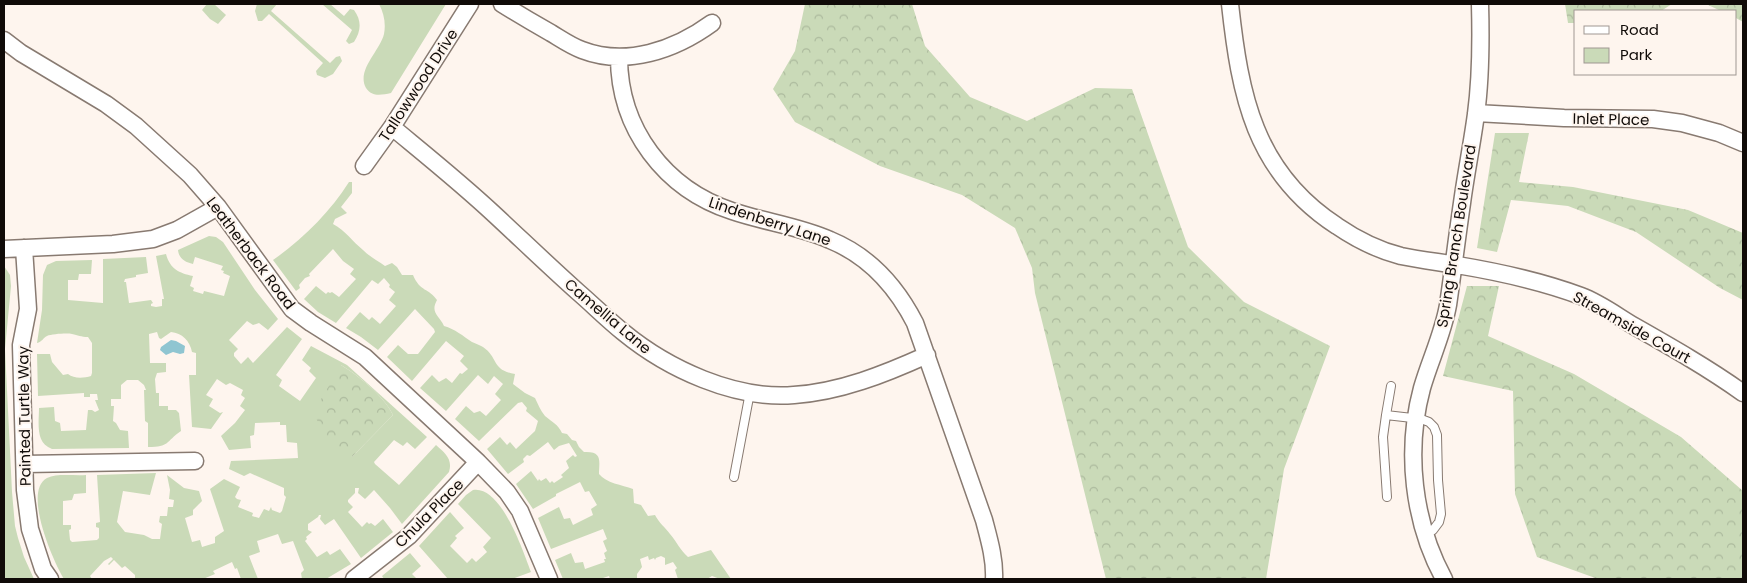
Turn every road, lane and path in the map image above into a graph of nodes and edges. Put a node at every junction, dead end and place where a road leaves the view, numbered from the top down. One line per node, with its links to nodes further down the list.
1 (470, 4): 9 (street, Tallowwood Drive)
2 (502, 4): 7 (street)
3 (1230, 4): 15 (street, Streamside Court)
4 (1480, 4): 8 (street, Spring Branch Boulevard)
5 (712, 23): 7 (street)
6 (4, 40): 12 (street, Leatherback Road)
7 (619, 57): 16 (street, Lindenberry Lane)
8 (1476, 113): 10 (street, Inlet Place); 15 (street, Spring Branch Boulevard)
9 (392, 127): 11 (street, Tallowwood Drive); 18 (street, Camellia Lane)
10 (1743, 143)
11 (364, 166)
12 (218, 207): 13 (street); 23 (street, Leatherback Road)
13 (24, 248): 14 (street); 24 (street, Painted Turtle Way)
14 (4, 249)
15 (1455, 264): 19 (street, Streamside Court); 21 (street, Spring Branch Boulevard)
16 (927, 356): 18 (street, Camellia Lane); 31 (street, Lindenberry Lane)
17 (1391, 386): 20 (lane)
18 (750, 392): 25 (lane)
19 (1743, 393)
20 (1386, 415): 21 (lane); 26 (lane)
21 (1415, 419): 27 (street, Spring Branch Boulevard); 27 (lane)
22 (195, 461): 24 (street)
23 (478, 462): 29 (street, Chula Place); 30 (street, Leatherback Road)
24 (24, 464): 28 (street, Painted Turtle Way)
25 (734, 477)
26 (1387, 497)
27 (1425, 535): 32 (street, Spring Branch Boulevard)
28 (50, 579)
29 (354, 579)
30 (549, 579)
31 (994, 579)
32 (1444, 579)

